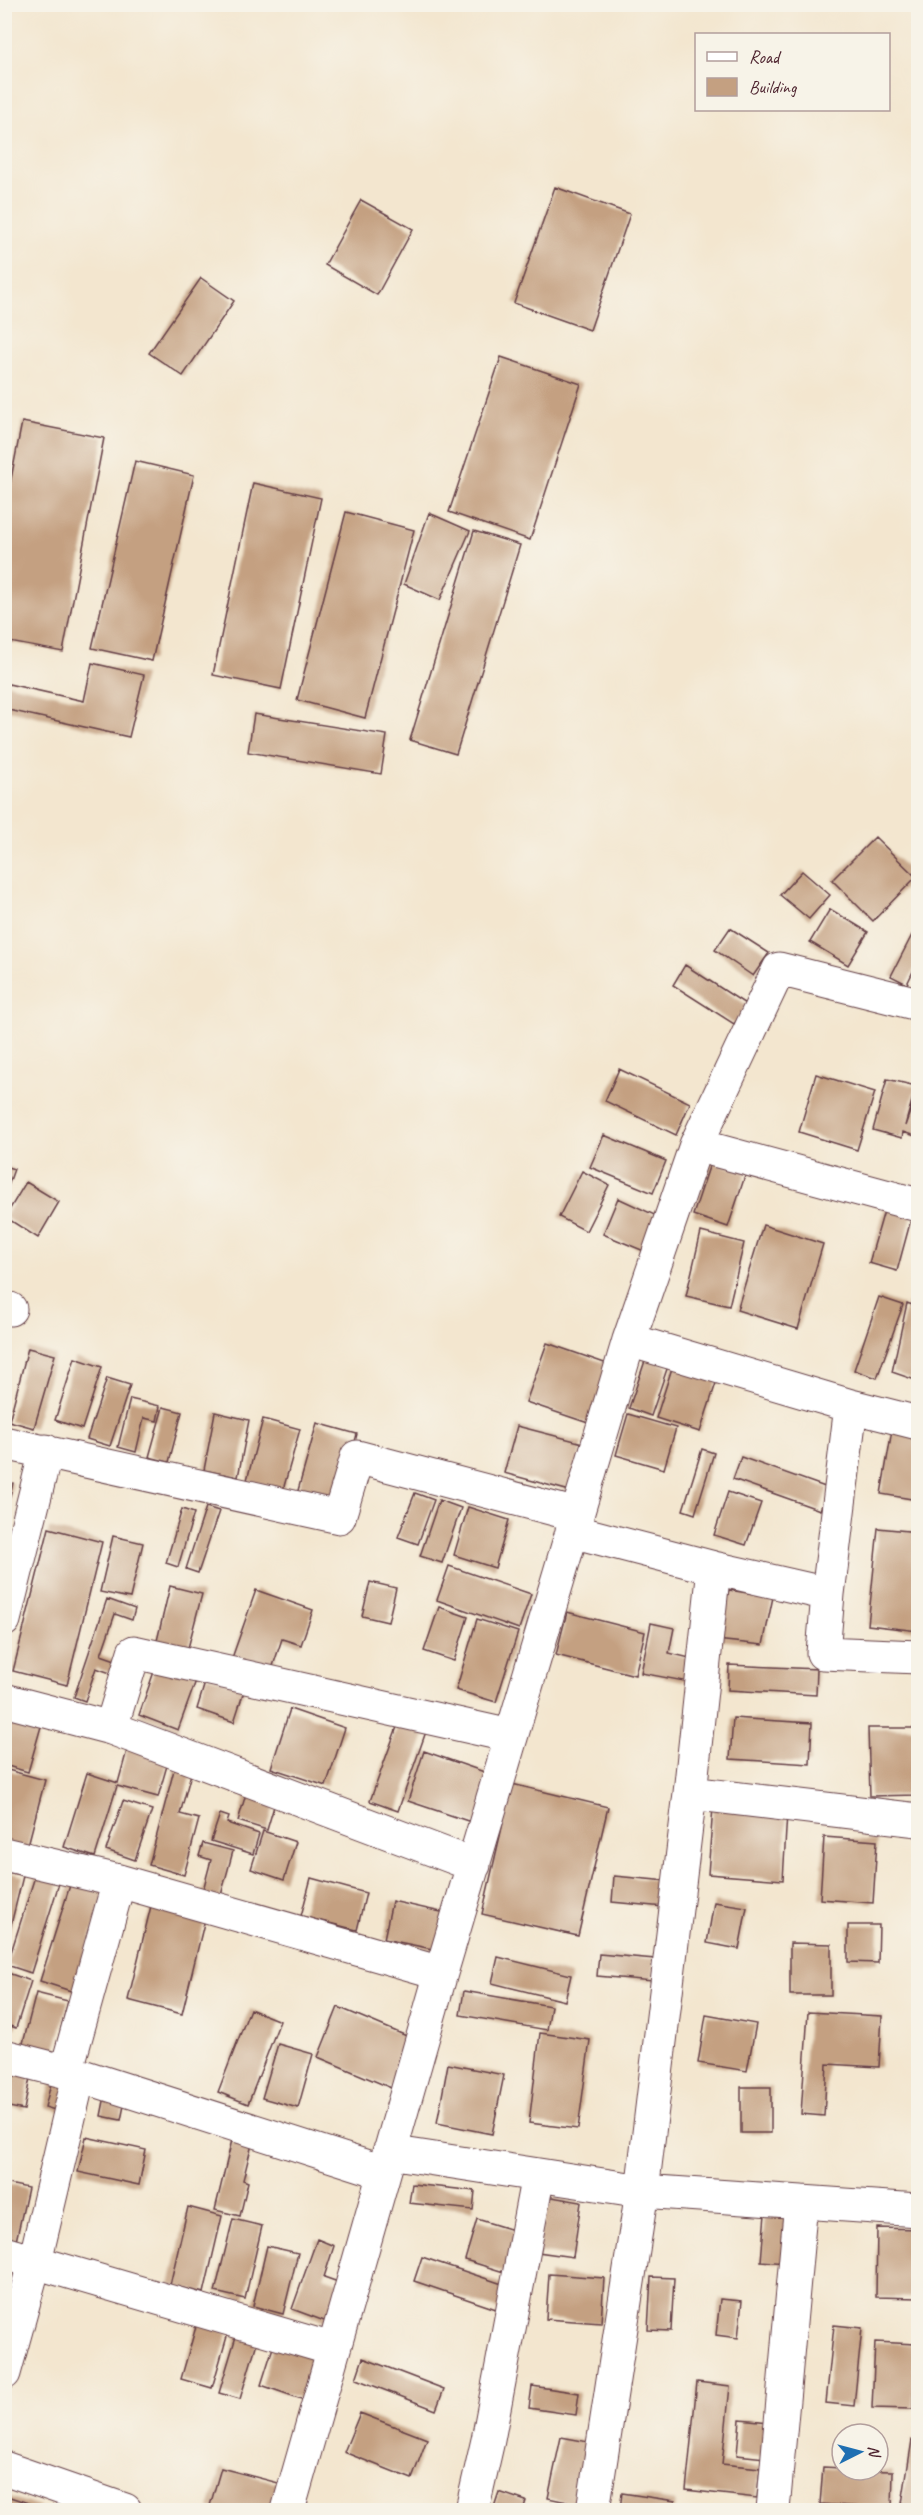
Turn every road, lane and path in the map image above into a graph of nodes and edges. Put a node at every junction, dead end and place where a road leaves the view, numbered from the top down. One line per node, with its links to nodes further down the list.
1 (918, 1004): 2 (street)
2 (696, 1145): 3 (street); 4 (street)
3 (918, 1205)
4 (629, 1340): 5 (street); 9 (street)
5 (851, 1406): 6 (street); 11 (street)
6 (918, 1423)
7 (4, 1443): 8 (street)
8 (46, 1451): 9 (street); 12 (street)
9 (574, 1523): 10 (street); 16 (street)
10 (714, 1568): 11 (street); 17 (street)
11 (828, 1594): 13 (street)
12 (4, 1620)
13 (918, 1657)
14 (4, 1700): 15 (street)
15 (111, 1728): 16 (street); 20 (street)
16 (511, 1736): 20 (street)
17 (690, 1793): 18 (street); 27 (street)
18 (918, 1820)
19 (4, 1854): 21 (street)
20 (474, 1864): 22 (street)
21 (119, 1881): 22 (street); 24 (street)
22 (441, 1973): 25 (street)
23 (4, 2056): 24 (street)
24 (73, 2074): 25 (street); 30 (street)
25 (386, 2162): 26 (street); 31 (street)
26 (538, 2175): 27 (street); 36 (street)
27 (642, 2191): 28 (street); 37 (street)
28 (801, 2202): 29 (street); 38 (street)
29 (918, 2210)
30 (20, 2257): 31 (street); 32 (street)
31 (332, 2349): 35 (street)
32 (4, 2373)
33 (4, 2468): 34 (street)
34 (125, 2511)
35 (288, 2511)
36 (472, 2511)
37 (594, 2511)
38 (773, 2511)

